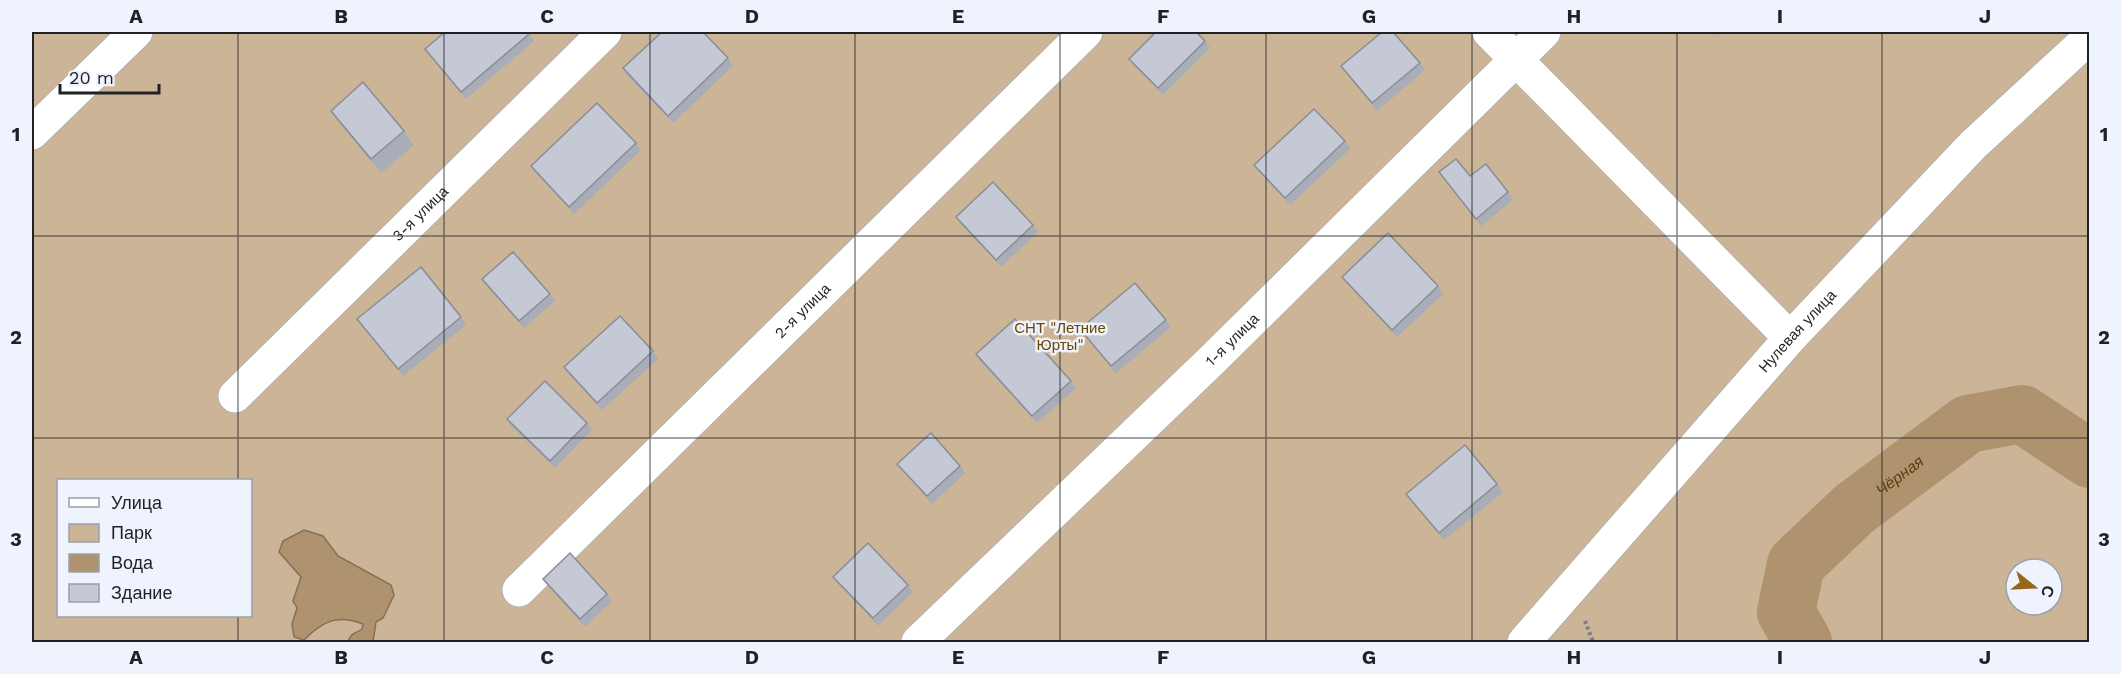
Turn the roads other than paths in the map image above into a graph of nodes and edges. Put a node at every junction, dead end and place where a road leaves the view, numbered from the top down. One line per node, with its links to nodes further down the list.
1 (136, 32): 8 (street)
2 (605, 32): 10 (street, 3-я улица)
3 (1086, 32): 11 (street, 2-я улица)
4 (1489, 32): 7 (street)
5 (1544, 32): 7 (street, 1-я улица)
6 (2090, 37): 9 (street, Нулевая улица)
7 (1515, 58): 9 (street); 12 (street, 1-я улица)
8 (32, 133)
9 (1790, 338): 13 (street, Нулевая улица)
10 (235, 396)
11 (519, 590)
12 (918, 642)
13 (1524, 642)

